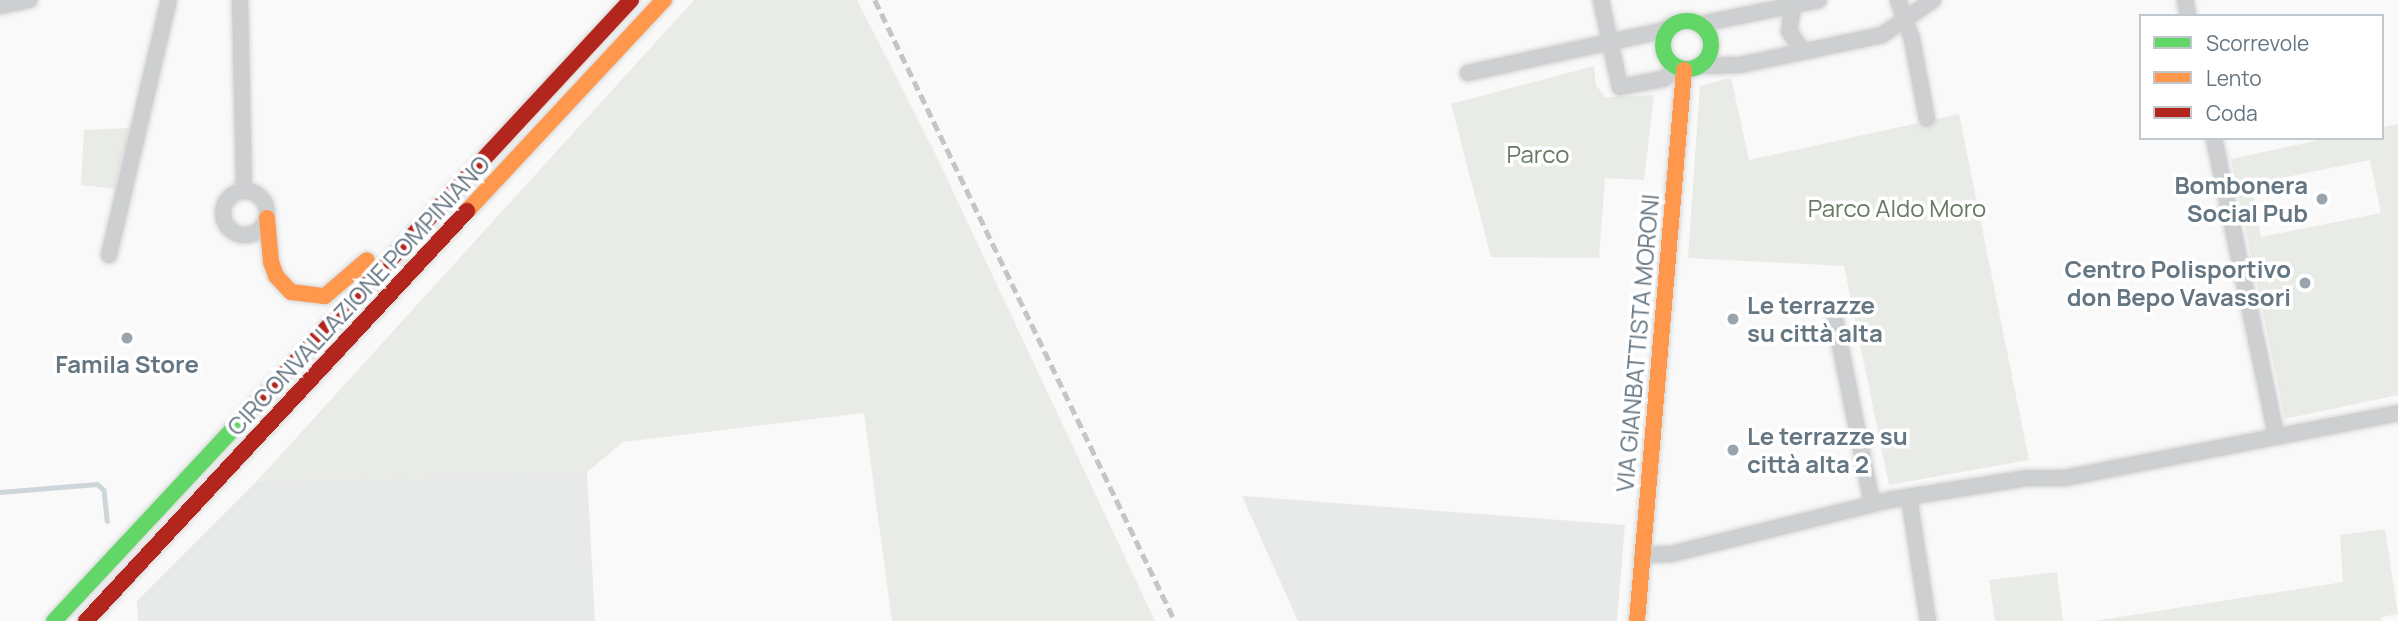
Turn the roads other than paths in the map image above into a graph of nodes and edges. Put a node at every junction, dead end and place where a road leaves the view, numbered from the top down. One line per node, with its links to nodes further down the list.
1 (29, 0): 14 (street)
2 (169, 0): 27 (street)
3 (240, 0): 25 (street)
4 (614, 0): 24 (main road)
5 (631, 0): 24 (main road, CIRCONVALLAZIONE POMPINIANO)
6 (664, 0): 15 (main road, CIRCONVALLAZIONE POMPINIANO)
7 (675, 0): 15 (main road)
8 (1601, 0): 18 (street)
9 (1690, 0): 16 (main road, VIA GIANBATTISTA MORONI)
10 (1819, 0): 13 (street)
11 (1898, 0): 17 (street)
12 (1933, 0): 17 (street)
13 (1793, 4): 16 (street); 19 (street)
14 (0, 6)
15 (649, 16): 31 (main road, CIRCONVALLAZIONE POMPINIANO)
16 (1688, 23): 18 (street); 20 (main road, VIA GIANBATTISTA MORONI); 20 (main road, VIA GIANBATTISTA MORONI)
17 (1905, 23): 19 (street); 22 (street)
18 (1610, 42): 20 (street); 21 (street)
19 (1802, 50): 20 (street)
20 (1687, 68): 36 (main road, VIA GIANBATTISTA MORONI)
21 (1468, 73)
22 (1927, 119)
23 (2214, 140): 32 (street)
24 (472, 173): 26 (main road); 29 (main road, CIRCONVALLAZIONE POMPINIANO)
25 (244, 190): 26 (street); 26 (street)
26 (267, 218)
27 (109, 255)
28 (1835, 320): 34 (street)
29 (297, 361): 37 (main road); 38 (main road, CIRCONVALLAZIONE POMPINIANO)
30 (2398, 413): 32 (street)
31 (274, 420): 35 (main road); 39 (main road, CIRCONVALLAZIONE POMPINIANO)
32 (2276, 436): 33 (street)
33 (1909, 497): 34 (street); 41 (street)
34 (1872, 504): 36 (street)
35 (207, 517)
36 (1642, 555): 40 (main road, VIA GIANBATTISTA MORONI)
37 (37, 616)
38 (54, 621)
39 (86, 621)
40 (1637, 621)
41 (1928, 621)

